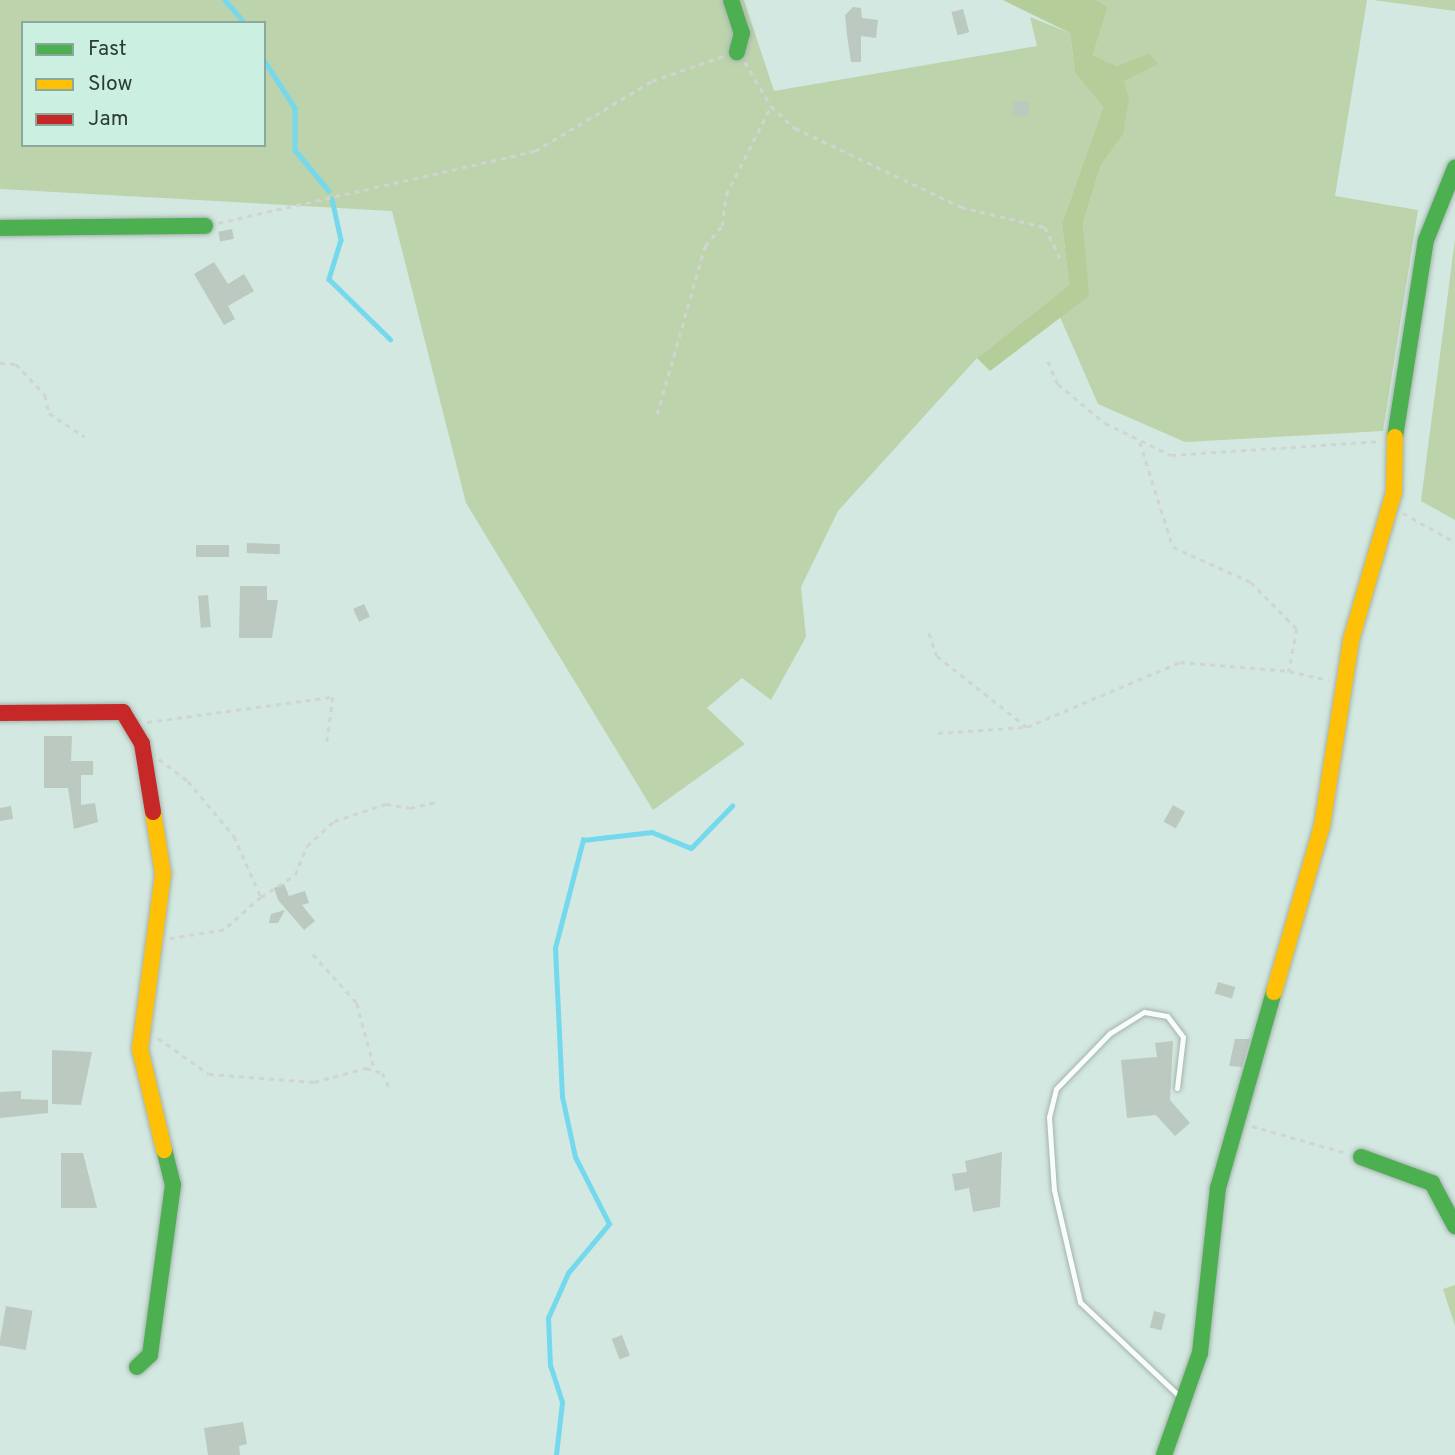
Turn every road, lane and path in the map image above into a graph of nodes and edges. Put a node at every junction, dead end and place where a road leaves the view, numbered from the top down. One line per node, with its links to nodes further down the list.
1 (731, 0): 2 (street)
2 (737, 52): 3 (path); 5 (path)
3 (771, 106): 7 (path); 10 (path)
4 (1455, 168): 13 (street)
5 (205, 226): 6 (street)
6 (0, 228)
7 (1060, 258)
8 (1048, 361): 12 (path)
9 (0, 363): 11 (path)
10 (657, 414)
11 (85, 437)
12 (1139, 441): 13 (path); 17 (path)
13 (1399, 442): 14 (street)
14 (1390, 506): 15 (path); 18 (street)
15 (1455, 542)
16 (929, 634): 21 (path)
17 (1289, 671): 18 (path); 21 (path)
18 (1346, 683): 33 (street)
19 (0, 713): 20 (street)
20 (135, 723): 23 (path); 24 (street)
21 (1027, 727): 22 (path)
22 (938, 733)
23 (327, 743)
24 (142, 744): 26 (path); 27 (street)
25 (437, 802): 26 (path)
26 (261, 897): 27 (path)
27 (158, 940): 29 (street)
28 (313, 954): 30 (path)
29 (144, 1018): 30 (path); 36 (street)
30 (375, 1071): 32 (path)
31 (1177, 1088): 37 (lane)
32 (391, 1090)
33 (1235, 1121): 34 (path); 37 (street)
34 (1361, 1157): 35 (street)
35 (1455, 1226)
36 (137, 1367)
37 (1181, 1398): 38 (street)
38 (1164, 1455)

